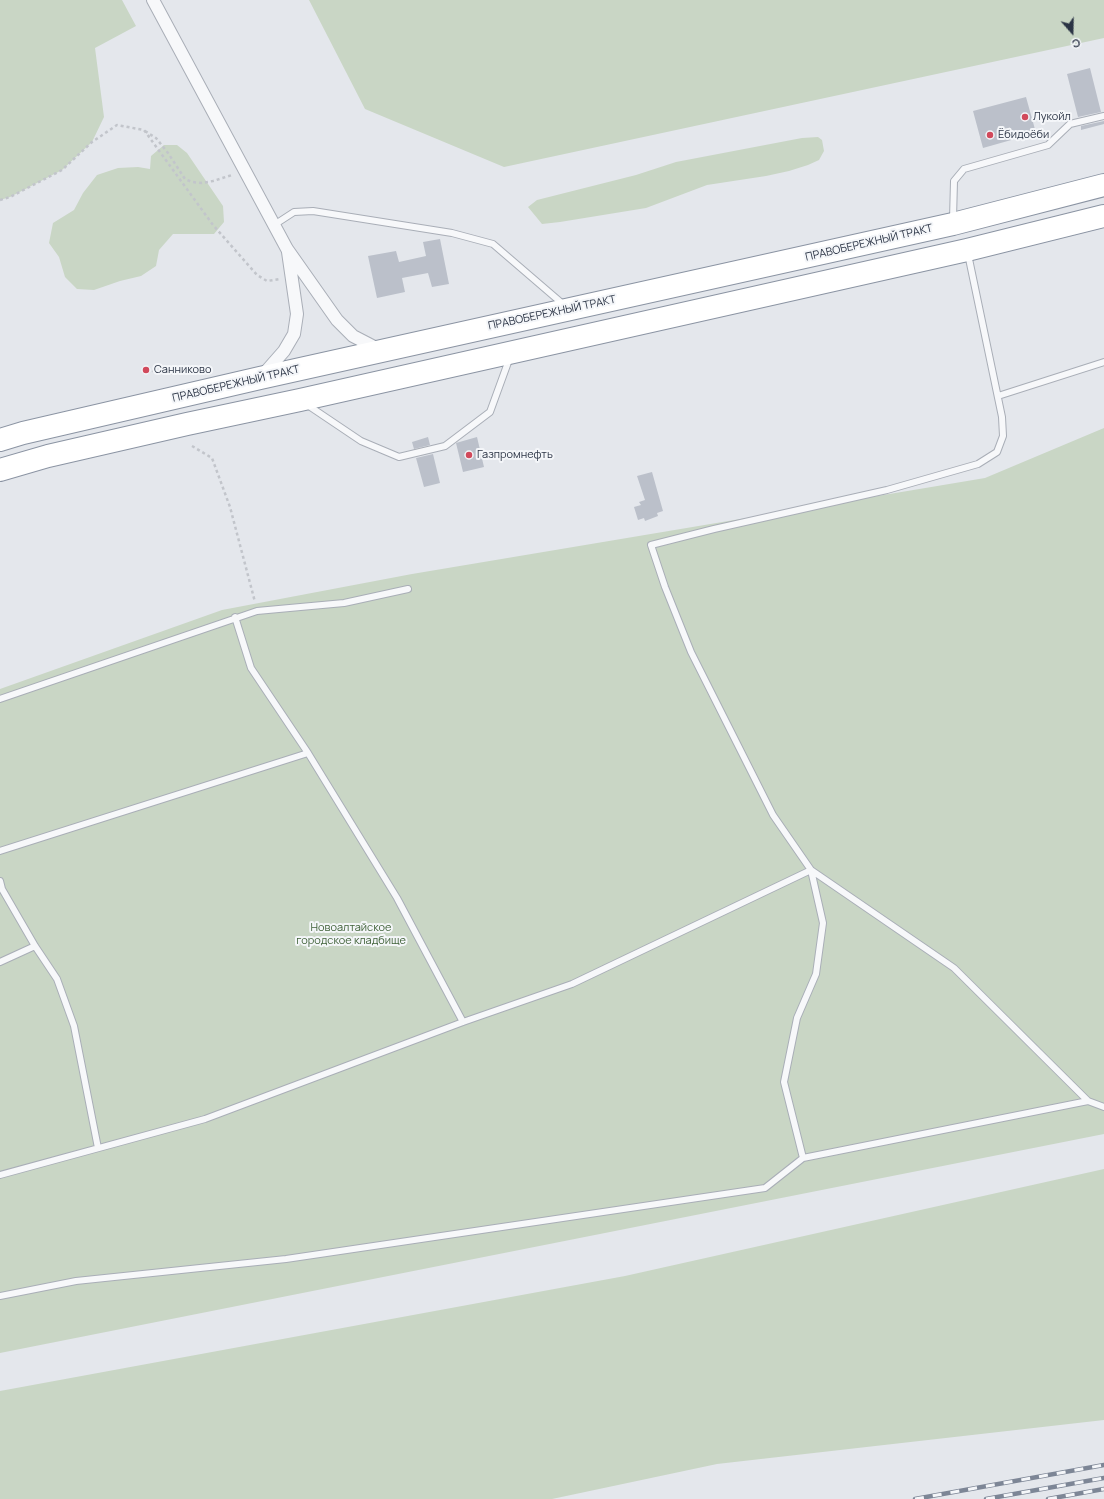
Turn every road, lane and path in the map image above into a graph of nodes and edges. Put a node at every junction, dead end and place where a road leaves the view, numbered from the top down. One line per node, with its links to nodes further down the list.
1 (153, 0): 4 (street)
2 (1104, 116): 8 (lane)
3 (144, 130): 4 (path); 6 (path); 12 (path)
4 (242, 164): 9 (street)
5 (1104, 185): 8 (highway, ПРАВОБЕРЕЖНЫЙ ТРАКТ)
6 (0, 200)
7 (1104, 217): 11 (highway)
8 (953, 224): 13 (highway, ПРАВОБЕРЕЖНЫЙ ТРАКТ)
9 (274, 225): 10 (street); 13 (lane)
10 (287, 249): 12 (street); 14 (street)
11 (967, 250): 15 (highway); 20 (lane)
12 (292, 278): 19 (street)
13 (570, 310): 14 (highway, ПРАВОБЕРЕЖНЫЙ ТРАКТ)
14 (383, 351): 19 (highway, ПРАВОБЕРЕЖНЫЙ ТРАКТ)
15 (512, 352): 21 (highway); 21 (lane)
16 (1104, 362): 20 (lane)
17 (146, 370): 18 (path)
18 (176, 374)
19 (260, 378): 22 (highway, ПРАВОБЕРЕЖНЫЙ ТРАКТ)
20 (998, 396): 31 (lane)
21 (300, 400): 24 (highway)
22 (0, 440)
23 (192, 446): 26 (path)
24 (0, 470)
25 (408, 589): 26 (lane)
26 (257, 610): 27 (lane)
27 (235, 617): 28 (lane); 29 (lane)
28 (0, 698)
29 (308, 752): 30 (lane); 36 (lane)
30 (0, 851)
31 (811, 870): 36 (lane); 37 (lane); 40 (lane)
32 (0, 881): 33 (lane)
33 (1, 890): 34 (lane)
34 (35, 946): 35 (lane); 39 (lane)
35 (0, 962)
36 (463, 1022): 39 (lane)
37 (1088, 1102): 38 (lane); 40 (lane)
38 (1104, 1107)
39 (98, 1148): 41 (lane)
40 (803, 1158): 42 (lane)
41 (0, 1175)
42 (0, 1296)

